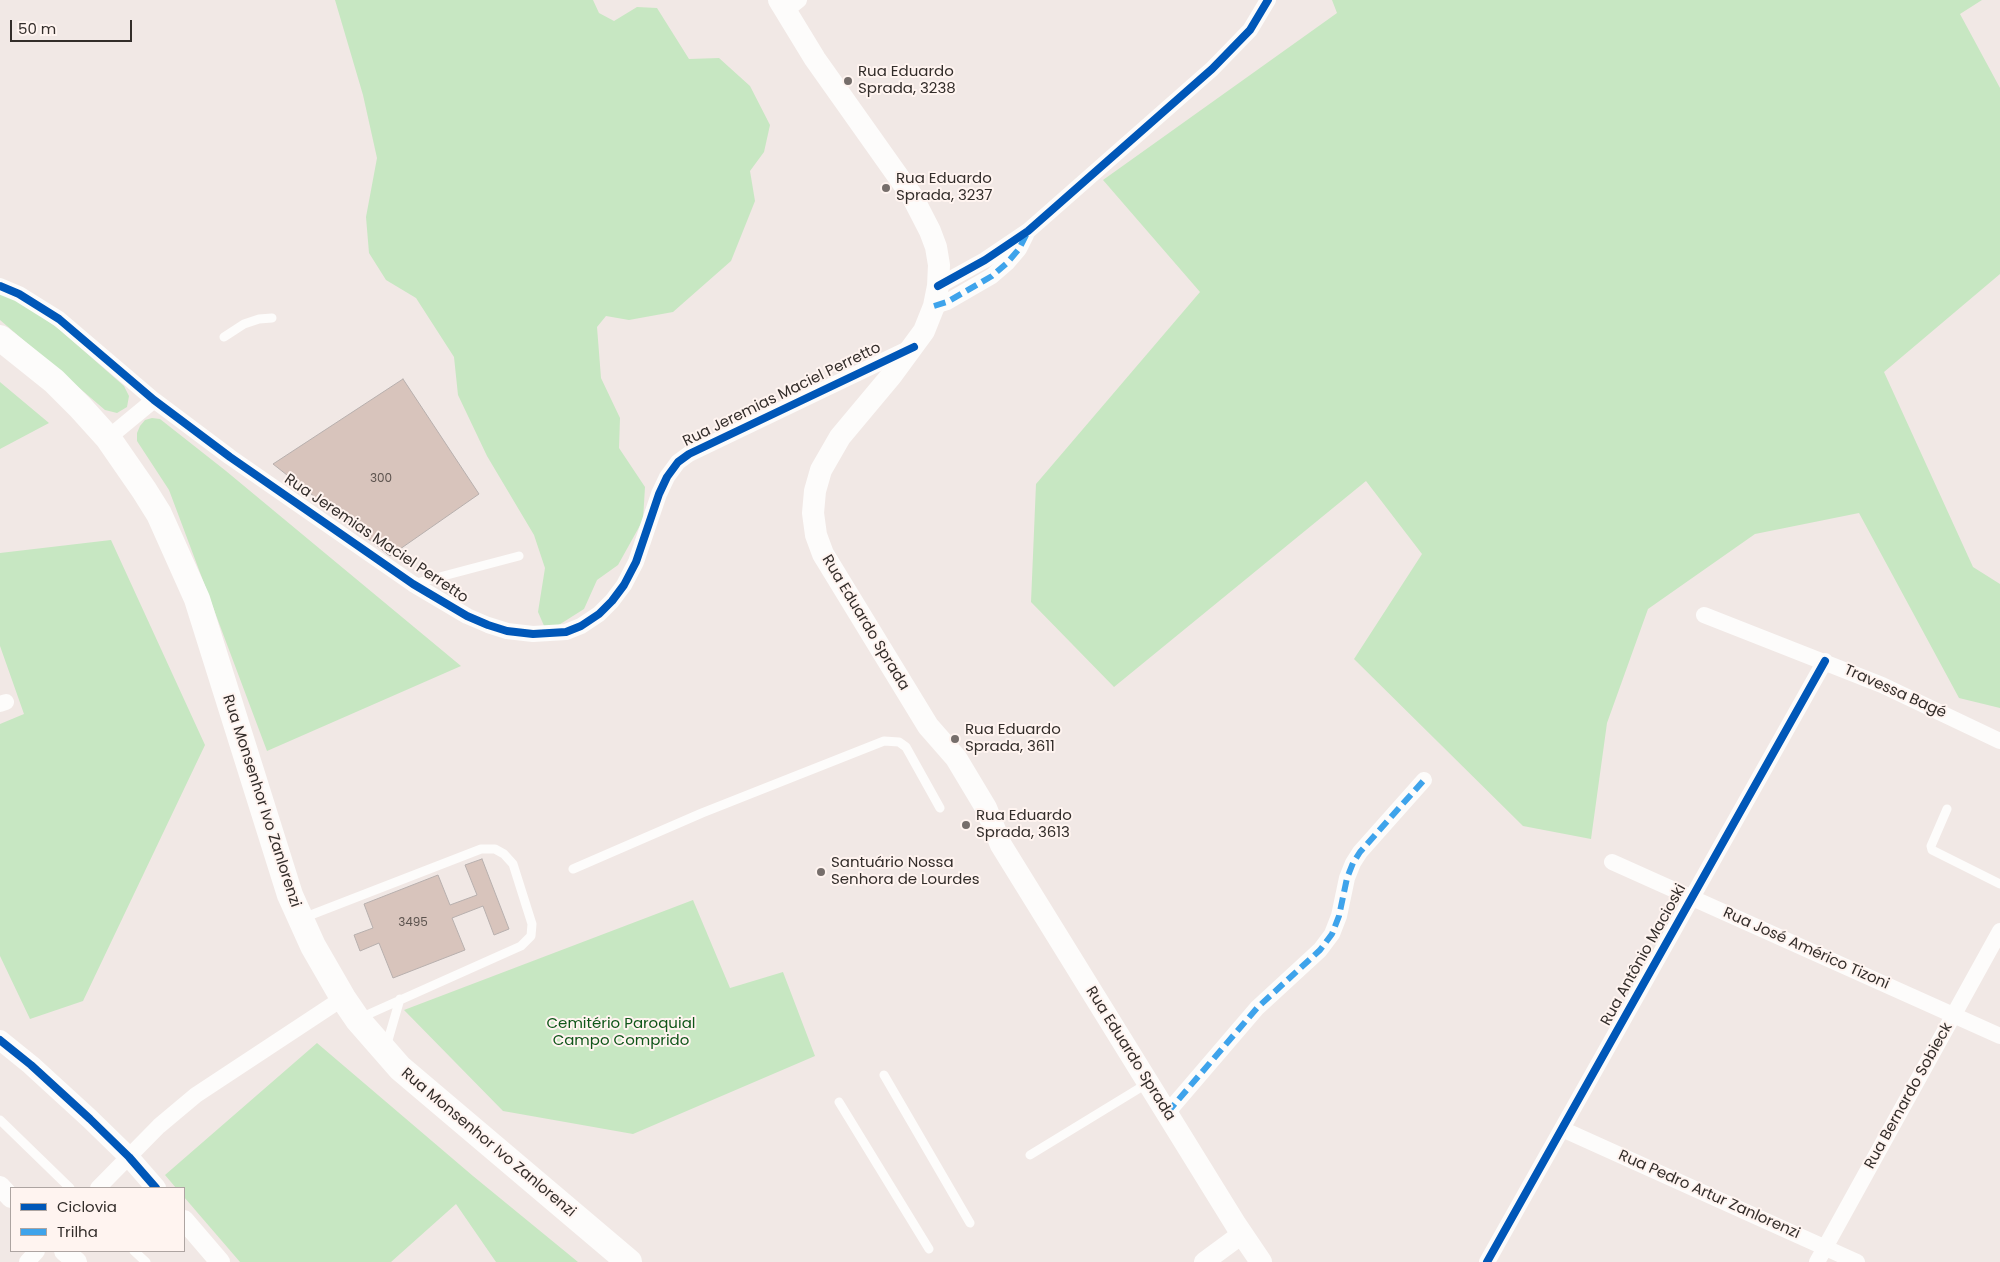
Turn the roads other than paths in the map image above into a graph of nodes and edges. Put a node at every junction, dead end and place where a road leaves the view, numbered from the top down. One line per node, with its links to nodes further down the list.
1 (1268, 0): 4 (street)
2 (788, 4): 4 (main road, Rua Eduardo Sprada)
3 (0, 286): 9 (street, Rua Jeremias Maciel Perretto)
4 (936, 296): 8 (main road, Rua Eduardo Sprada)
5 (272, 318): 6 (lane)
6 (224, 337)
7 (0, 338): 10 (main road, Rua Monsenhor Ivo Zanlorenzi)
8 (914, 347): 12 (street, Rua Jeremias Maciel Perretto); 33 (main road, Rua Eduardo Sprada)
9 (154, 400): 10 (street); 12 (street, Rua Jeremias Maciel Perretto)
10 (108, 438): 23 (main road, Rua Monsenhor Ivo Zanlorenzi)
11 (519, 556): 12 (lane)
12 (413, 584)
13 (1704, 615): 14 (street, Travessa Bagé)
14 (1825, 661): 15 (street, Travessa Bagé); 22 (street, Rua Antônio Macioski)
15 (2000, 741)
16 (1424, 780): 35 (street)
17 (940, 808): 20 (lane)
18 (1947, 809): 21 (lane)
19 (1612, 862): 22 (street, Rua José Américo Tizoni)
20 (573, 869)
21 (2000, 884)
22 (1691, 898): 27 (street, Rua José Américo Tizoni); 37 (street, Rua Antônio Macioski)
23 (300, 919): 25 (main road, Rua Monsenhor Ivo Zanlorenzi); 26 (lane)
24 (2000, 931): 27 (street, Rua Bernardo Sobieck)
25 (343, 998): 28 (main road, Rua Monsenhor Ivo Zanlorenzi); 39 (street)
26 (400, 1000): 28 (lane); 31 (lane)
27 (1954, 1015): 29 (street, Rua José Américo Tizoni); 52 (street, Rua Bernardo Sobieck)
28 (358, 1020): 31 (main road, Rua Monsenhor Ivo Zanlorenzi)
29 (2000, 1036)
30 (0, 1040): 39 (street)
31 (385, 1052): 57 (main road, Rua Monsenhor Ivo Zanlorenzi)
32 (884, 1075): 46 (lane)
33 (1148, 1082): 35 (main road, Rua Eduardo Sprada); 38 (lane)
34 (838, 1102): 48 (lane)
35 (1167, 1113): 47 (main road, Rua Eduardo Sprada)
36 (0, 1120): 41 (lane)
37 (1562, 1129): 52 (street, Rua Pedro Artur Zanlorenzi); 60 (street, Rua Antônio Macioski)
38 (1030, 1155)
39 (129, 1156): 42 (street); 43 (street)
40 (0, 1186): 44 (street)
41 (69, 1187)
42 (99, 1187)
43 (155, 1187)
44 (10, 1197)
45 (185, 1221): 56 (street)
46 (970, 1223)
47 (1242, 1234): 58 (street); 59 (main road, Rua Eduardo Sprada)
48 (929, 1249)
49 (37, 1252): 53 (street)
50 (65, 1252): 54 (street)
51 (135, 1252): 55 (lane)
52 (1821, 1255): 61 (street, Rua Pedro Artur Zanlorenzi)
53 (27, 1262)
54 (77, 1262)
55 (146, 1262)
56 (220, 1262)
57 (629, 1262)
58 (1204, 1262)
59 (1261, 1262)
60 (1487, 1262)
61 (1857, 1262)

